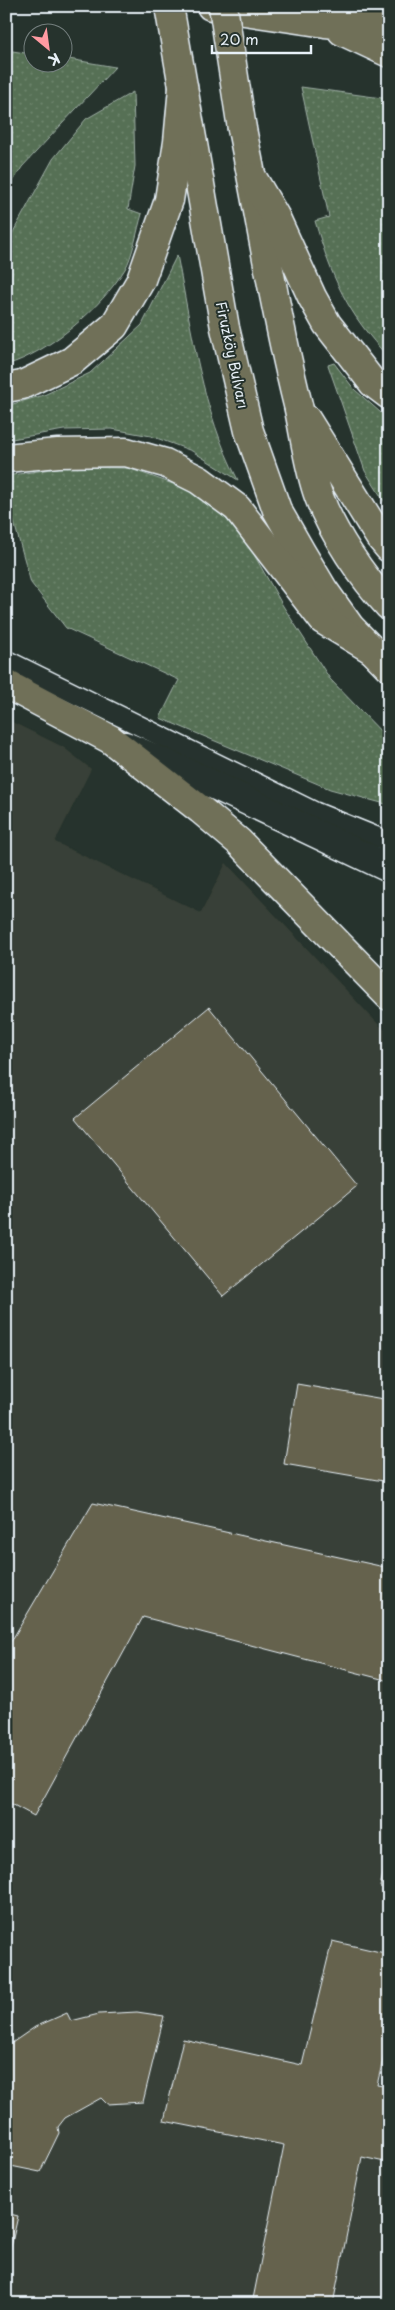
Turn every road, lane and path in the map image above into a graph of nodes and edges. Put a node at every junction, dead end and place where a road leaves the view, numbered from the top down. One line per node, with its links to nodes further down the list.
1 (169, 6): 7 (main road, Firuzköy Bulvarı)
2 (211, 6): 4 (main road)
3 (223, 6): 8 (main road, bridge)
4 (325, 23): 5 (main road); 6 (main road)
5 (389, 28)
6 (389, 53)
7 (183, 87): 9 (main road); 15 (main road, Firuzköy Bulvarı)
8 (252, 178): 10 (main road); 11 (main road)
9 (6, 388)
10 (389, 395)
11 (298, 407): 13 (main road); 14 (main road)
12 (6, 458): 15 (main road)
13 (389, 548)
14 (389, 606)
15 (380, 658)
16 (6, 660): 19 (lane)
17 (6, 684): 18 (main road)
18 (110, 740): 20 (main road); 21 (main road)
19 (389, 842)
20 (389, 868)
21 (389, 996)

